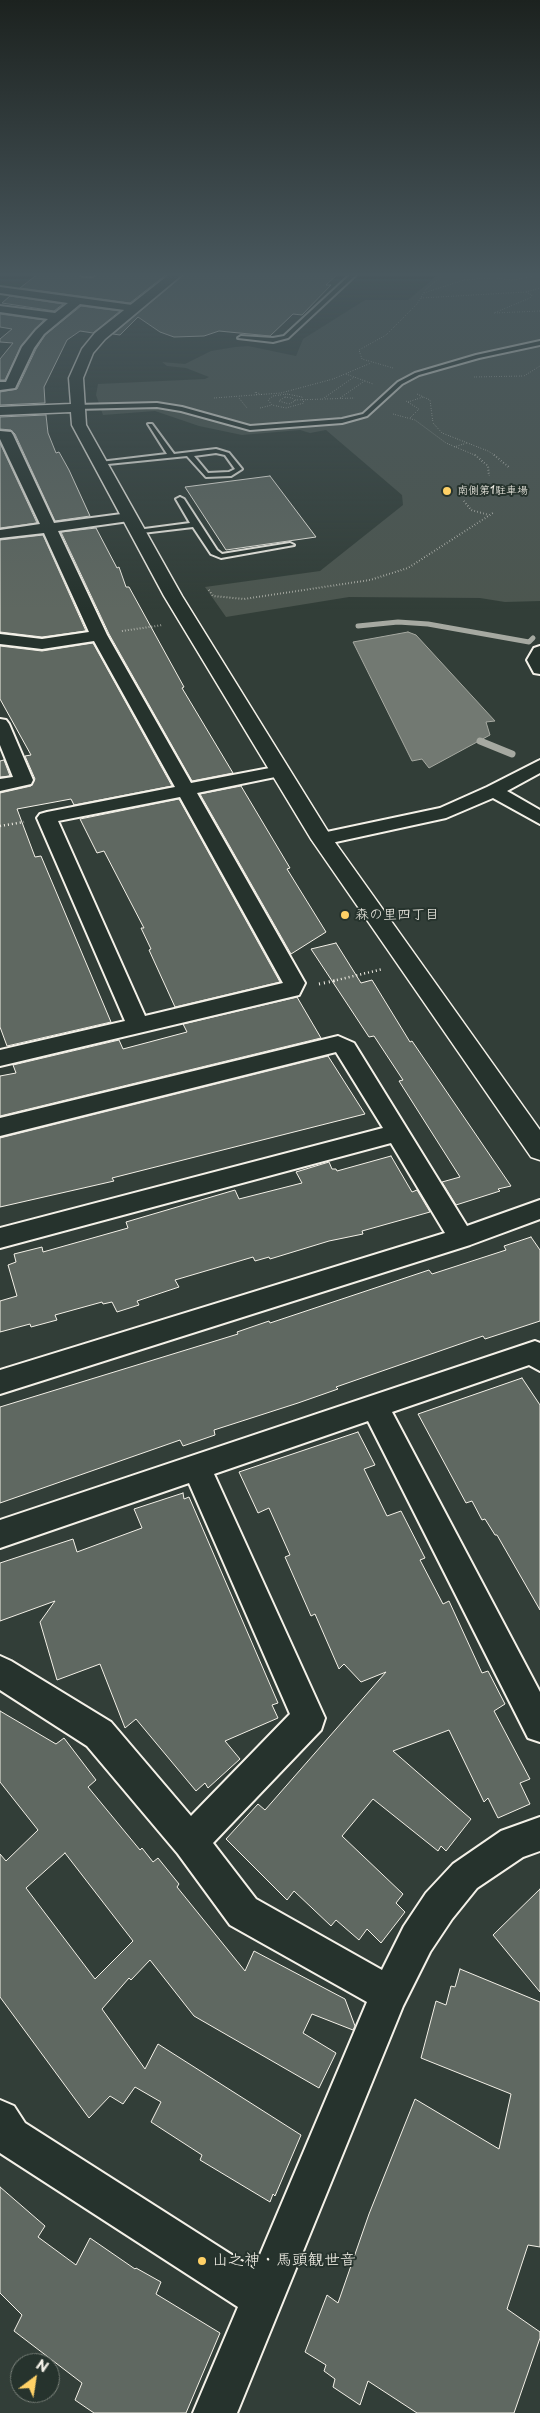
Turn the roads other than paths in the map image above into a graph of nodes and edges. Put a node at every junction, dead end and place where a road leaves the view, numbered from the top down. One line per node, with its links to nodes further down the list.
1 (76, 386): 3 (street)
2 (398, 386): 5 (lane)
3 (76, 407): 4 (street); 5 (lane); 11 (street)
4 (0, 411)
5 (346, 421): 7 (lane)
6 (150, 425): 10 (lane)
7 (361, 426)
8 (0, 435): 15 (street)
9 (189, 454): 9 (lane); 10 (lane)
10 (172, 456): 11 (lane)
11 (100, 464): 13 (street)
12 (180, 498): 14 (lane)
13 (133, 525): 14 (lane); 15 (street); 24 (street)
14 (195, 525): 17 (lane)
15 (48, 528): 16 (street); 18 (street)
16 (0, 534)
17 (290, 545)
18 (99, 635): 19 (street); 26 (street)
19 (0, 639)
20 (540, 651): 21 (street)
21 (540, 669)
22 (0, 724): 25 (street)
23 (540, 765): 27 (street)
24 (280, 771): 26 (street); 29 (street)
25 (0, 785)
26 (184, 791): 30 (street); 30 (street)
27 (494, 791): 28 (street); 29 (street)
28 (540, 818)
29 (322, 838): 34 (street)
30 (138, 1025): 31 (street)
31 (0, 1058)
32 (0, 1127): 33 (street)
33 (398, 1133): 36 (street); 37 (street)
34 (540, 1150)
35 (540, 1209): 37 (street)
36 (0, 1238)
37 (461, 1238): 39 (street)
38 (540, 1360): 40 (street)
39 (0, 1382)
40 (375, 1407): 41 (street); 44 (street)
41 (196, 1466): 42 (street); 46 (street)
42 (0, 1534)
43 (0, 1672): 46 (street)
44 (540, 1726)
45 (540, 1834): 47 (street)
46 (190, 1842): 47 (street)
47 (389, 1994): 49 (street)
48 (0, 2120): 49 (street)
49 (261, 2298): 50 (street)
50 (215, 2413)

